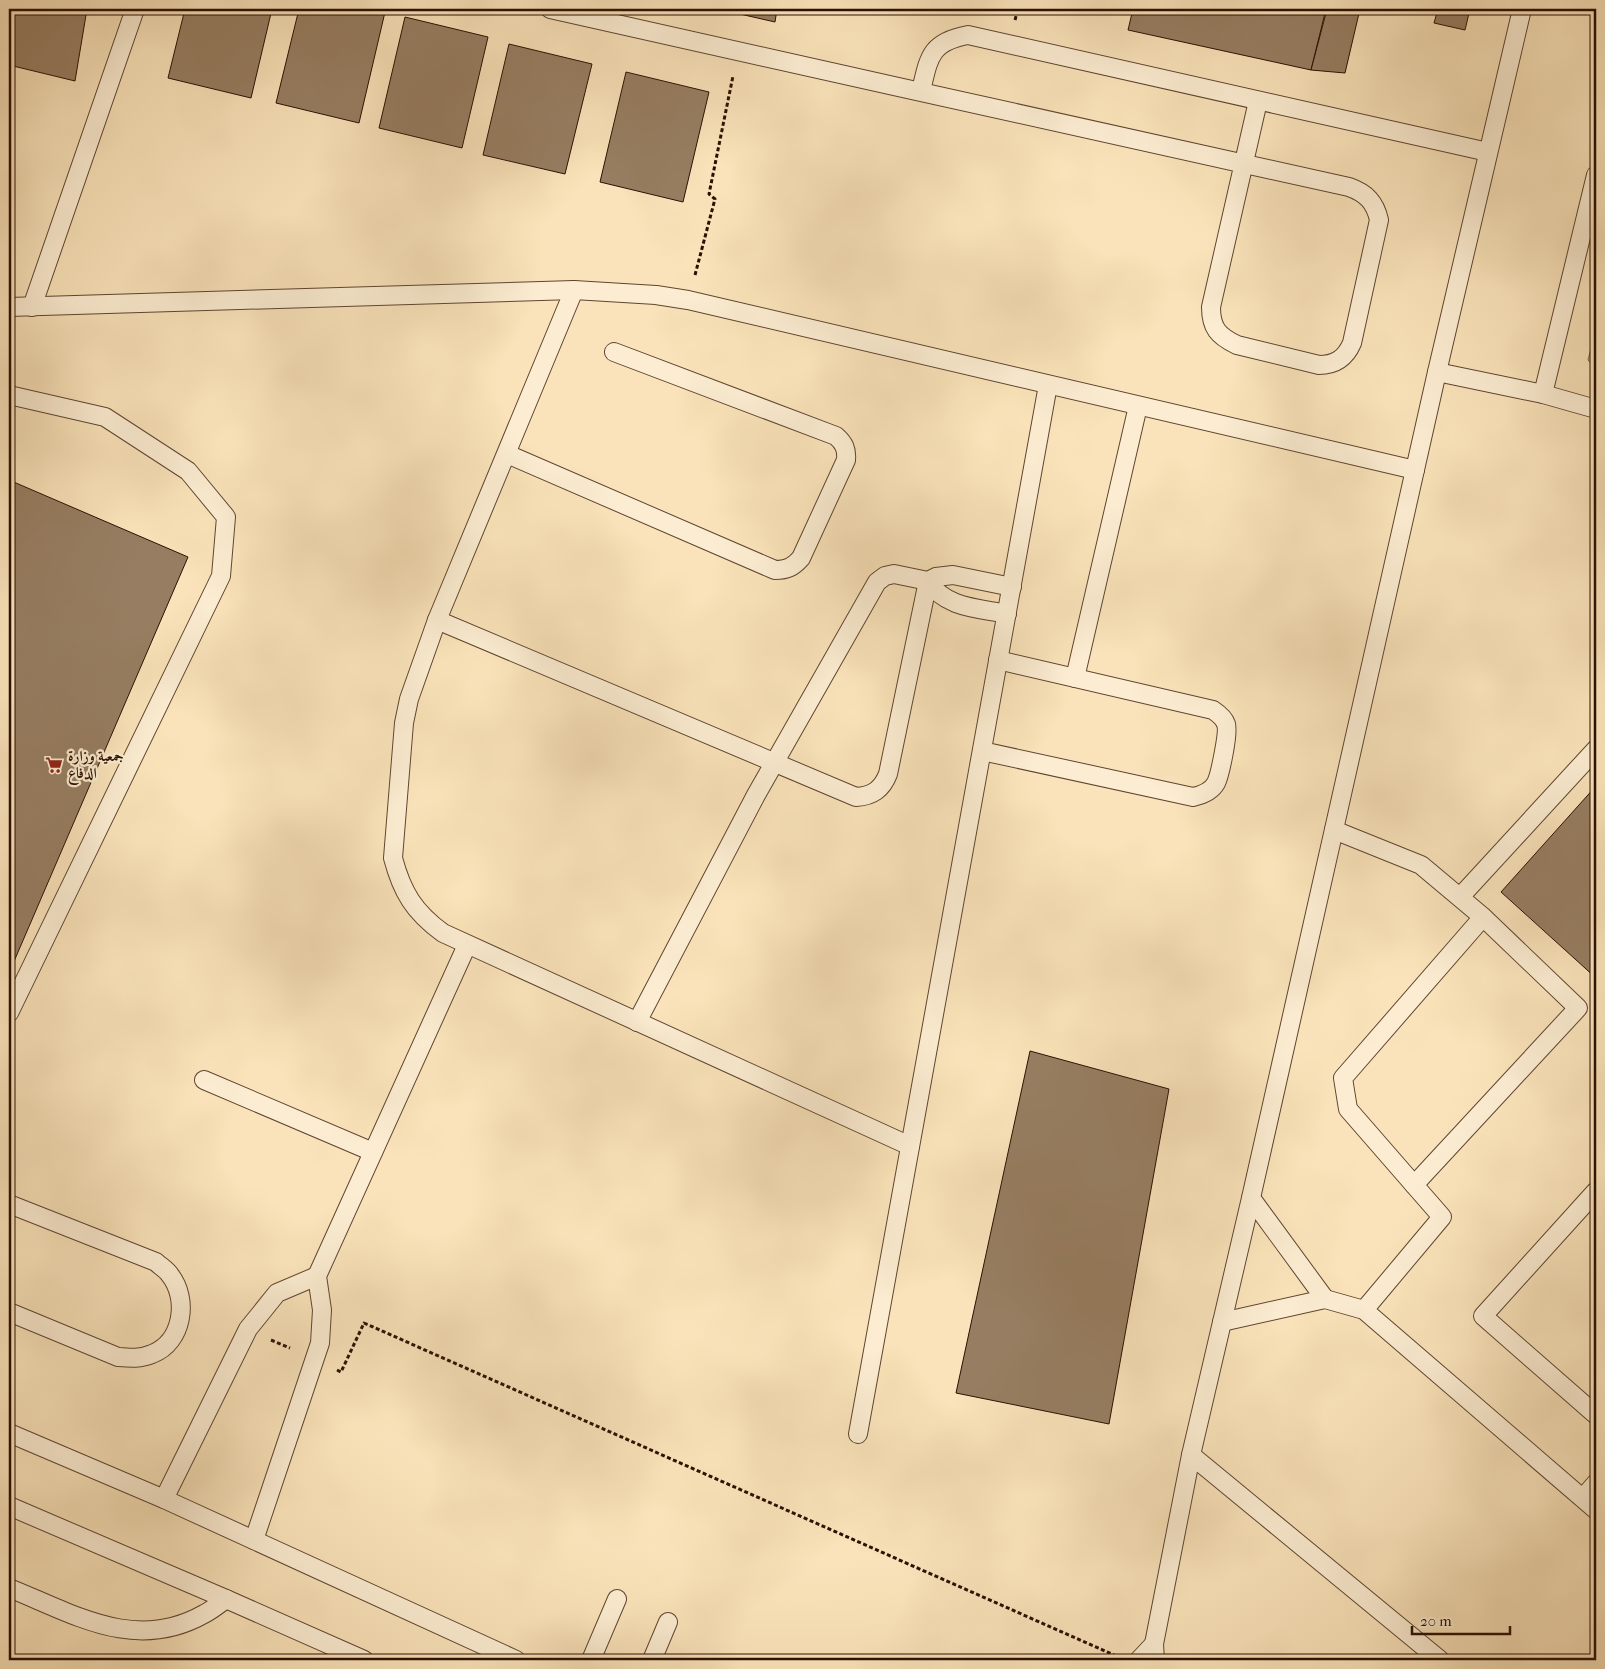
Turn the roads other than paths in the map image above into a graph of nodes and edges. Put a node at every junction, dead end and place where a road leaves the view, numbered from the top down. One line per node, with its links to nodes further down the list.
1 (135, 9): 11 (lane)
2 (550, 9): 4 (lane)
3 (1522, 9): 6 (lane)
4 (921, 91): 5 (lane); 7 (lane)
5 (1258, 101): 6 (lane); 7 (lane)
6 (1488, 152): 13 (lane)
7 (1244, 164): 7 (lane)
8 (1596, 175): 15 (lane)
9 (574, 290): 11 (lane); 14 (lane); 19 (lane)
10 (9, 307): 11 (lane)
11 (32, 307)
12 (614, 352): 19 (lane)
13 (1437, 372): 15 (lane); 20 (lane)
14 (1048, 385): 17 (lane); 22 (lane)
15 (1543, 394): 18 (lane)
16 (9, 395): 34 (lane)
17 (1138, 406): 20 (lane); 26 (lane)
18 (1596, 409)
19 (506, 454): 24 (lane)
20 (1415, 470): 30 (lane)
21 (928, 581): 22 (lane); 23 (lane); 29 (lane); 29 (lane)
22 (1012, 587): 23 (lane)
23 (1007, 614): 25 (lane)
24 (437, 620): 29 (lane); 33 (lane)
25 (998, 660): 26 (lane); 28 (lane)
26 (1075, 678): 28 (lane)
27 (1596, 749): 31 (lane)
28 (982, 751): 37 (lane)
29 (774, 762): 35 (lane)
30 (1334, 830): 31 (lane); 41 (lane)
31 (1460, 897): 32 (lane)
32 (1483, 917): 39 (lane); 39 (lane)
33 (467, 946): 35 (lane); 38 (lane)
34 (9, 1013)
35 (637, 1022): 37 (lane)
36 (204, 1080): 38 (lane)
37 (910, 1146): 50 (lane)
38 (373, 1152): 43 (lane)
39 (1414, 1185): 45 (lane)
40 (1596, 1191): 48 (lane)
41 (1251, 1198): 44 (lane); 47 (lane)
42 (9, 1204): 46 (lane)
43 (317, 1276): 54 (lane); 57 (lane)
44 (1325, 1299): 45 (lane); 47 (lane)
45 (1364, 1310): 53 (lane)
46 (9, 1312)
47 (1222, 1322): 51 (lane)
48 (1596, 1415)
49 (9, 1433): 54 (lane)
50 (858, 1434)
51 (1191, 1455): 62 (lane); 68 (lane)
52 (1596, 1483): 53 (lane)
53 (1583, 1498): 56 (lane)
54 (164, 1499): 57 (lane)
55 (9, 1506): 59 (lane)
56 (1596, 1510)
57 (254, 1540): 64 (lane)
58 (9, 1588): 59 (lane)
59 (226, 1599): 63 (lane)
60 (617, 1599): 65 (lane)
61 (668, 1622): 66 (lane)
62 (1155, 1652): 67 (lane)
63 (364, 1660)
64 (516, 1660)
65 (591, 1660)
66 (652, 1660)
67 (1139, 1660)
68 (1440, 1660)

